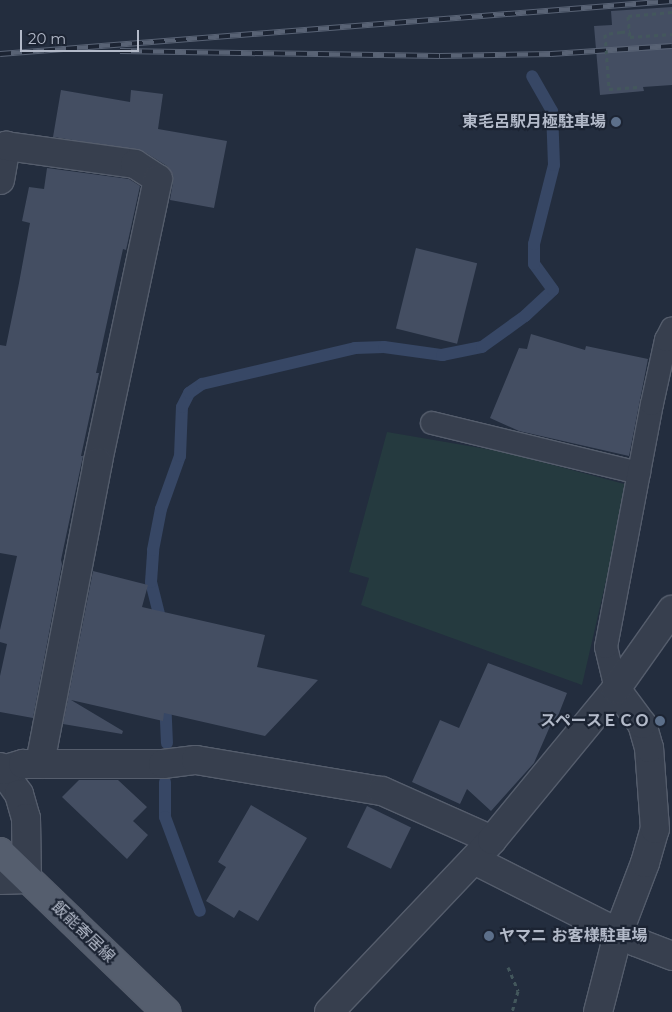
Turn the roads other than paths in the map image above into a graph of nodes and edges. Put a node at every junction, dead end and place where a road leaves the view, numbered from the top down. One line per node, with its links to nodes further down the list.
1 (0, 180): 7 (street)
2 (672, 328): 4 (lane)
3 (432, 423): 4 (lane)
4 (639, 473): 6 (lane)
5 (672, 610): 6 (street)
6 (616, 689): 9 (street); 14 (street)
7 (40, 763): 8 (street); 9 (street)
8 (1, 769): 12 (street)
9 (492, 840): 11 (street)
10 (0, 852): 12 (main road, 飯能寄居線)
11 (474, 860): 14 (street); 17 (street)
12 (27, 879): 13 (street); 16 (main road, 飯能寄居線)
13 (0, 880)
14 (618, 934): 15 (street); 18 (street)
15 (672, 956)
16 (166, 1012)
17 (329, 1012)
18 (598, 1012)

